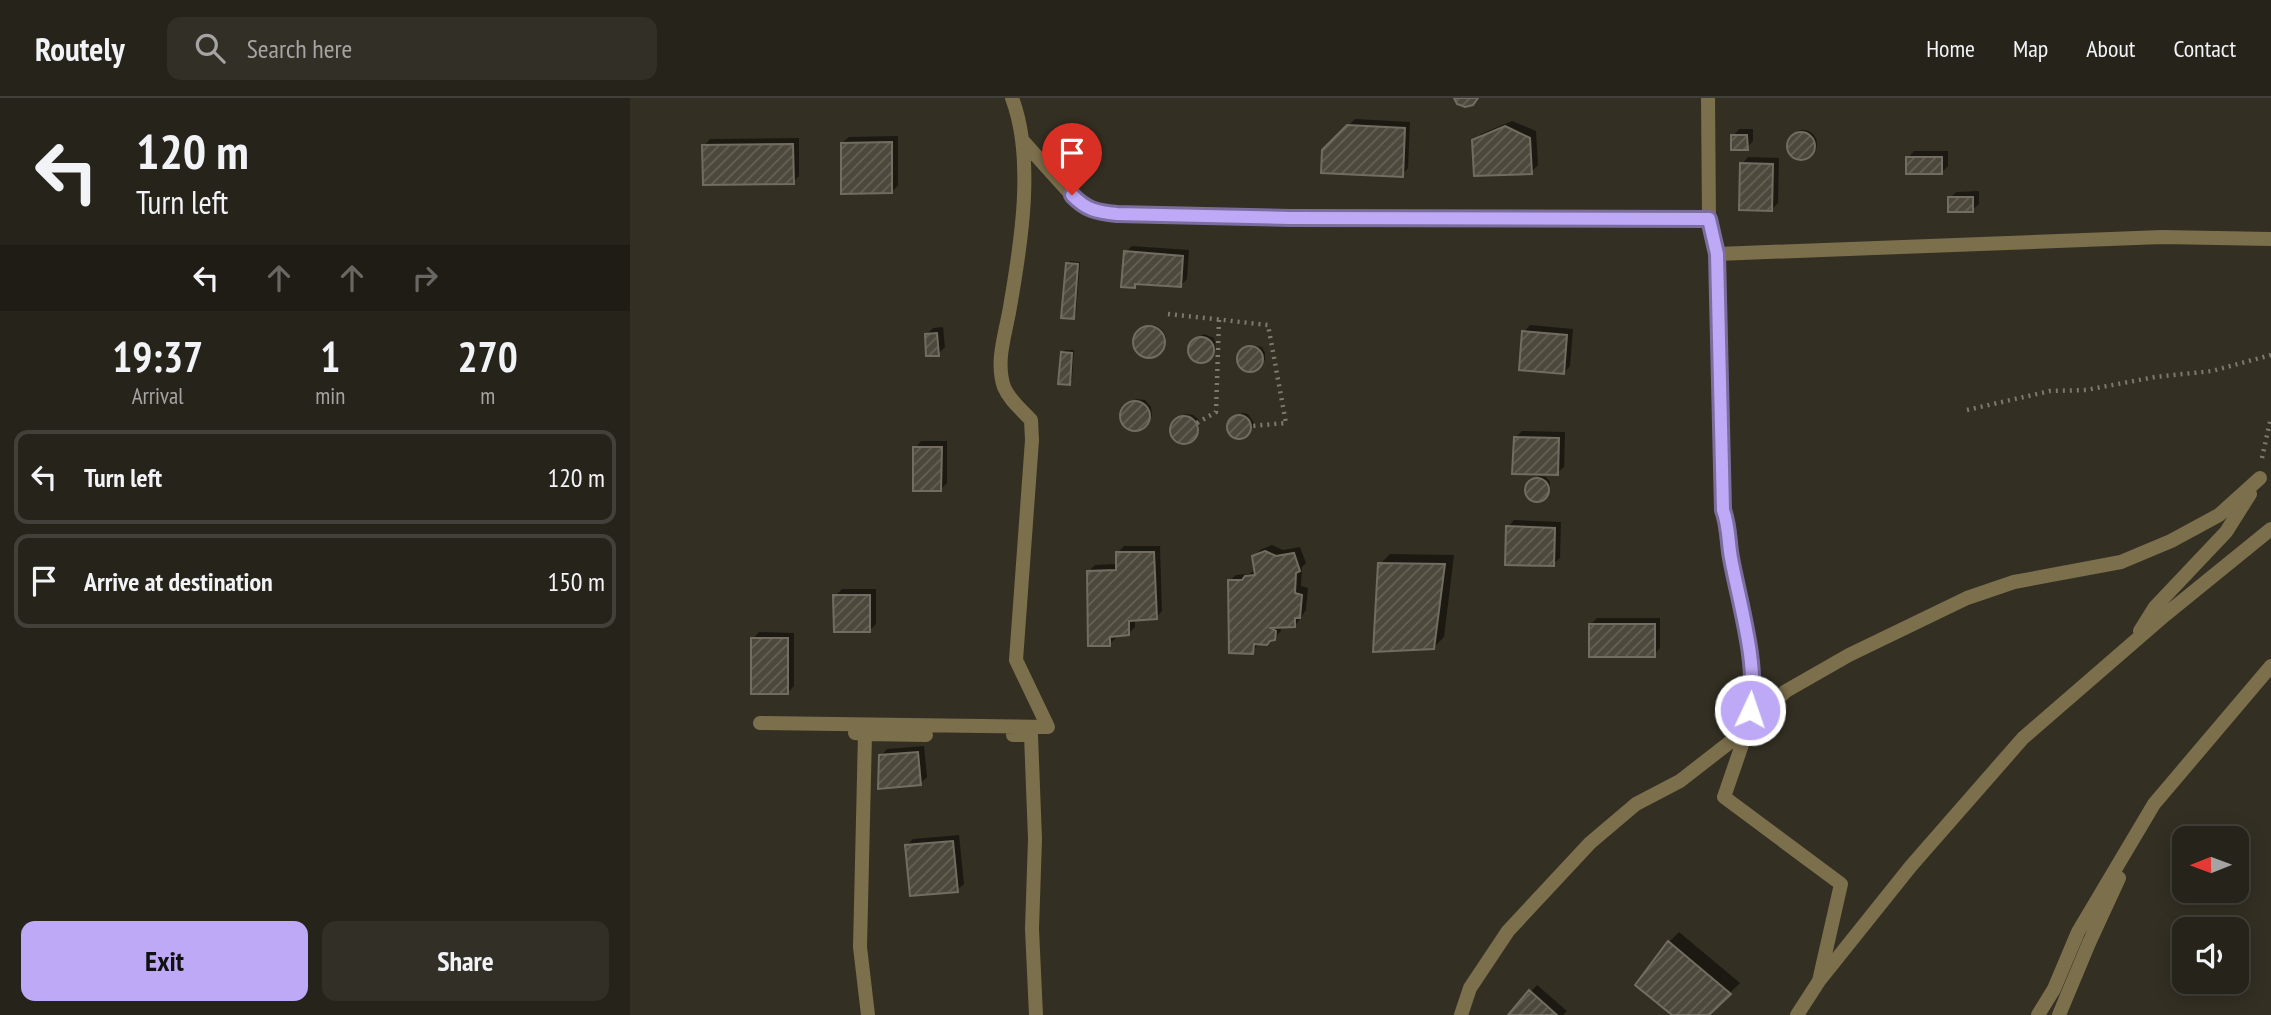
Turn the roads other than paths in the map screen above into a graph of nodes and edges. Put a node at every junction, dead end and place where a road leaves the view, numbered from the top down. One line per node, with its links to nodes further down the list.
1 (1012, 98): 3 (street)
2 (1708, 98): 4 (street)
3 (1022, 140): 4 (street); 11 (street)
4 (1709, 219): 6 (street)
5 (2271, 239): 6 (street)
6 (1717, 254): 10 (street)
7 (2271, 529): 8 (street)
8 (2132, 643): 10 (street); 13 (street)
9 (2271, 666): 12 (street)
10 (1746, 727): 13 (street); 16 (street)
11 (864, 734): 14 (street); 15 (street)
12 (2154, 804): 18 (street); 19 (street)
13 (1819, 981): 17 (street)
14 (868, 1015)
15 (1037, 1015)
16 (1461, 1015)
17 (1797, 1015)
18 (2038, 1015)
19 (2059, 1015)

